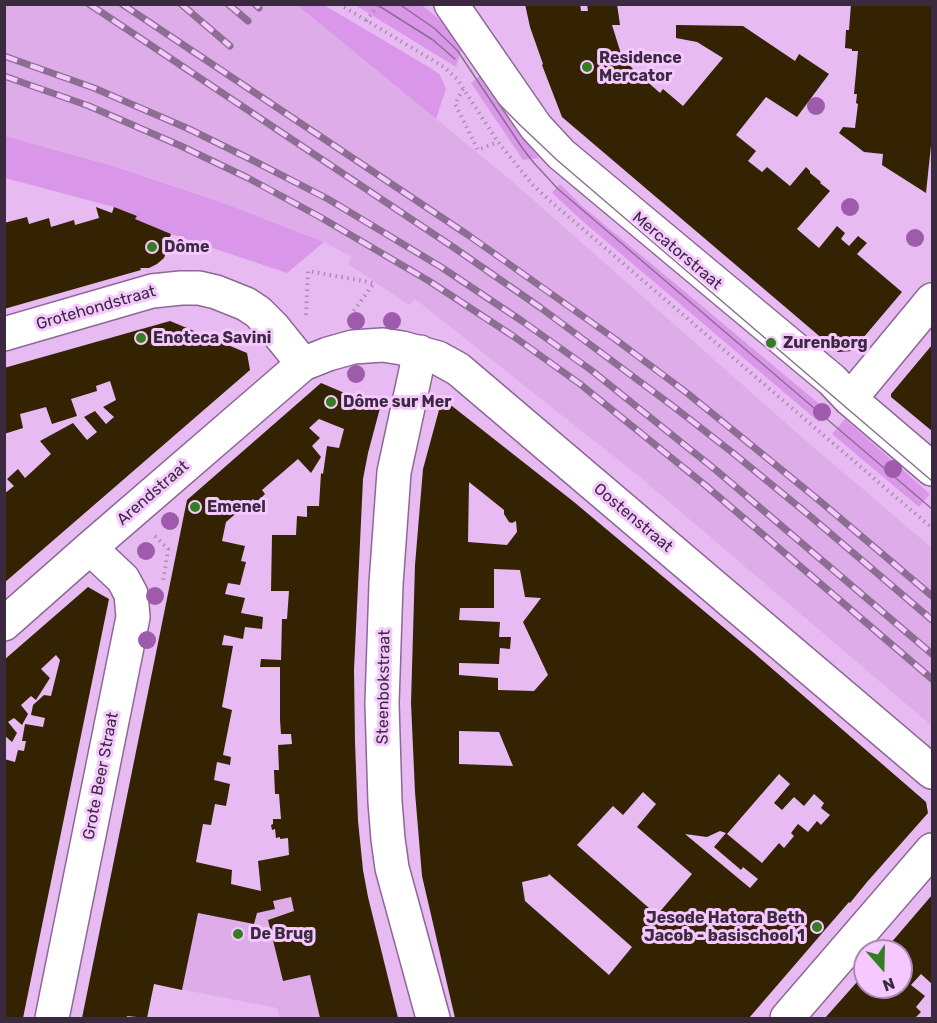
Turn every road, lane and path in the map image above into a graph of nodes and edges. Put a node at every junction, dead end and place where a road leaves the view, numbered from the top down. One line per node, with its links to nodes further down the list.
1 (339, 4): 4 (path)
2 (379, 4): 4 (path)
3 (451, 4): 12 (street, Mercatorstraat)
4 (366, 21): 5 (path)
5 (463, 88): 6 (path); 6 (path)
6 (498, 142): 15 (path)
7 (364, 296): 11 (path)
8 (933, 300): 12 (street)
9 (4, 334): 11 (street, Grotehondstraat)
10 (420, 352): 11 (street, Oostenstraat); 19 (street, Oostenstraat); 22 (street, Steenbokstraat)
11 (303, 364): 14 (street, Arendstraat)
12 (850, 399): 13 (street, Mercatorstraat)
13 (933, 469)
14 (130, 513): 16 (street, Arendstraat); 17 (path)
15 (933, 528)
16 (90, 548): 17 (street, Grote Beer Straat); 18 (street, Arendstraat)
17 (123, 579): 21 (street, Grote Beer Straat)
18 (4, 624)
19 (933, 772)
20 (933, 850): 23 (street)
21 (52, 1018)
22 (433, 1018)
23 (787, 1018)

